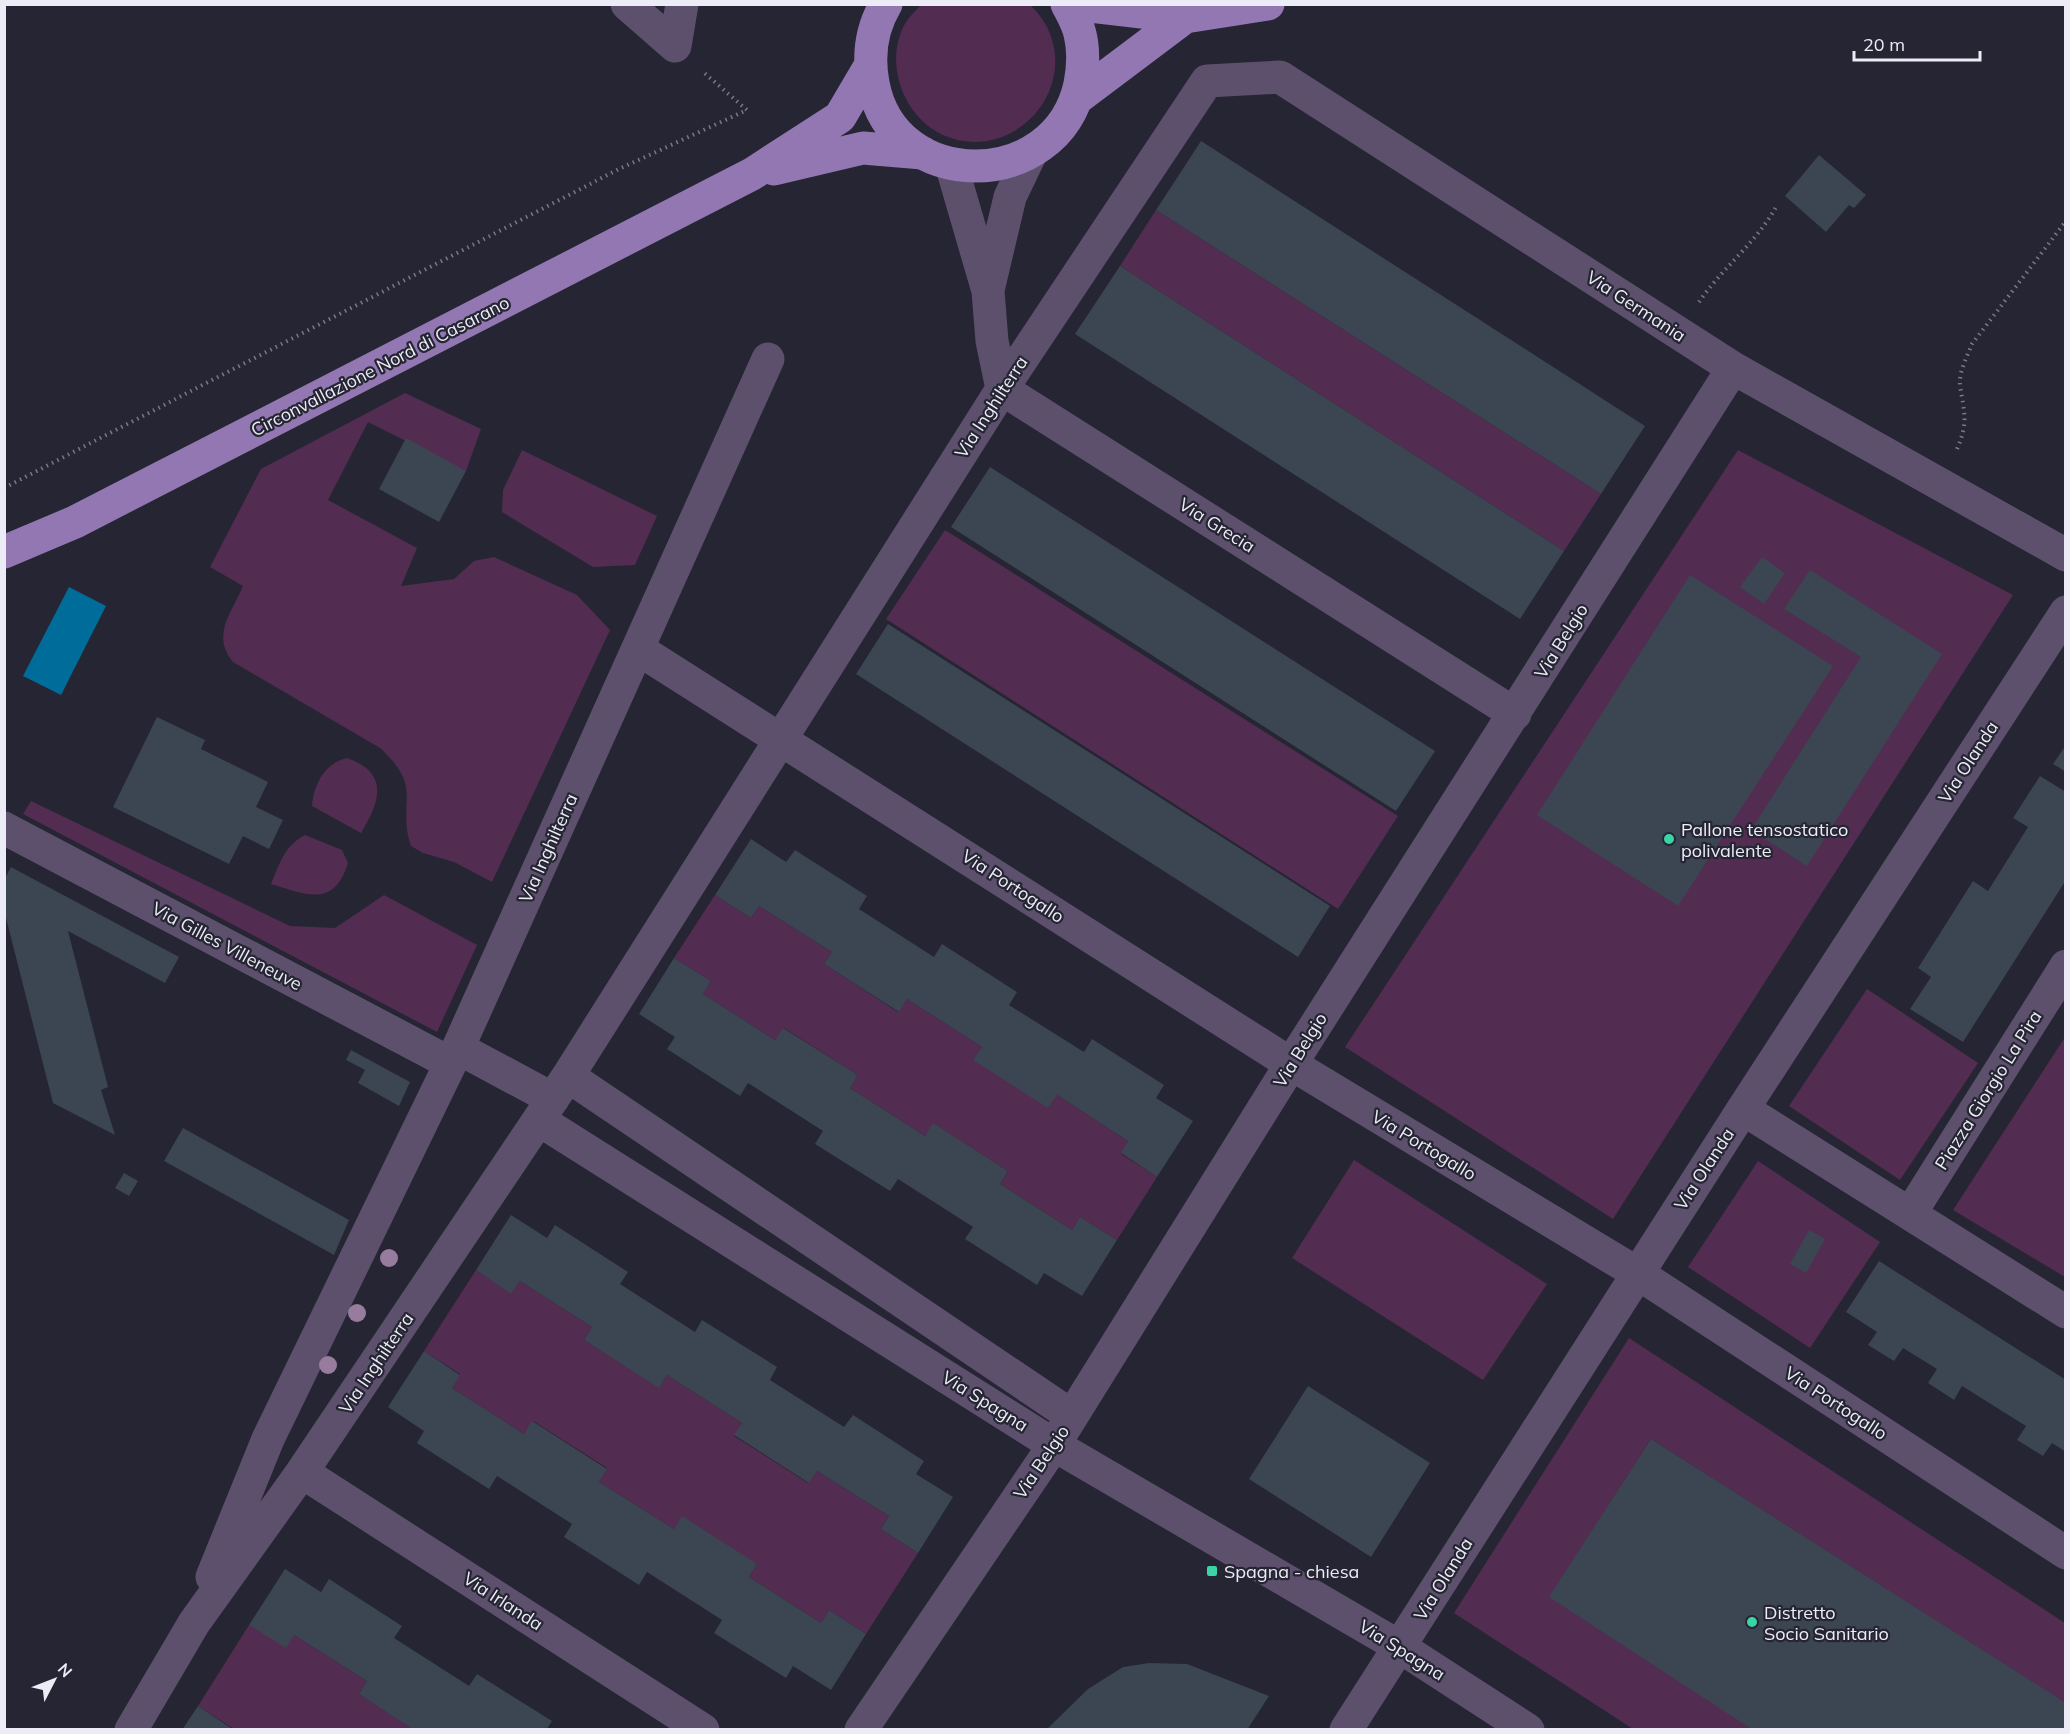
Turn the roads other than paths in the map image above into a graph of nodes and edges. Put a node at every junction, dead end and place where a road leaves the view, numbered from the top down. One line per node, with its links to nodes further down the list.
1 (627, 4): 2 (street)
2 (682, 4)
3 (1067, 4): 10 (main road)
4 (1073, 4): 7 (main road)
5 (1268, 4): 7 (main road)
6 (883, 7): 8 (main road)
7 (1185, 17): 10 (main road)
8 (870, 66): 12 (main road); 13 (main road, Circonvallazione Nord di Casarano)
9 (1208, 81): 16 (street, Via Germania); 17 (street, Via Inghilterra)
10 (1076, 99): 11 (main road)
11 (1031, 153): 12 (main road, Circonvallazione Nord di Casarano); 14 (street)
12 (937, 159): 13 (main road, Circonvallazione Nord di Casarano); 14 (street)
13 (752, 174): 18 (main road, Circonvallazione Nord di Casarano)
14 (988, 291): 17 (street)
15 (768, 360): 21 (street, Via Inghilterra)
16 (1733, 368): 19 (street, Via Germania); 22 (street, Via Belgio)
17 (1002, 389): 22 (street, Via Grecia); 23 (street, Via Inghilterra)
18 (4, 552)
19 (2066, 555)
20 (2066, 612): 29 (street, Via Olanda)
21 (638, 649): 23 (street); 26 (street, Via Inghilterra)
22 (1515, 714): 27 (street, Via Belgio)
23 (782, 738): 27 (street, Via Portogallo); 28 (street, Via Inghilterra)
24 (4, 828): 26 (street, Via Gilles Villeneuve)
25 (2066, 966): 30 (street, Piazza Giorgio La Pira)
26 (454, 1055): 28 (street); 37 (street, Via Inghilterra)
27 (1291, 1064): 31 (street, Via Portogallo); 33 (street, Via Belgio)
28 (553, 1099): 33 (street, Via Spagna); 34 (street, Via Spagna); 35 (street, Via Inghilterra)
29 (1743, 1109): 30 (street); 31 (street, Via Olanda)
30 (1911, 1214): 32 (street)
31 (1637, 1273): 36 (street, Via Portogallo); 38 (street, Via Olanda)
32 (2066, 1312)
33 (1072, 1416): 34 (street, Via Belgio)
34 (1054, 1444): 38 (street, Via Spagna); 41 (street, Via Belgio)
35 (302, 1472): 37 (street, Via Inghilterra); 40 (street, Via Irlanda)
36 (2066, 1553)
37 (194, 1623): 39 (street, Via Inghilterra)
38 (1400, 1647): 42 (street, Via Olanda); 43 (street, Via Spagna)
39 (131, 1730)
40 (703, 1730)
41 (861, 1730)
42 (1346, 1730)
43 (1528, 1730)

